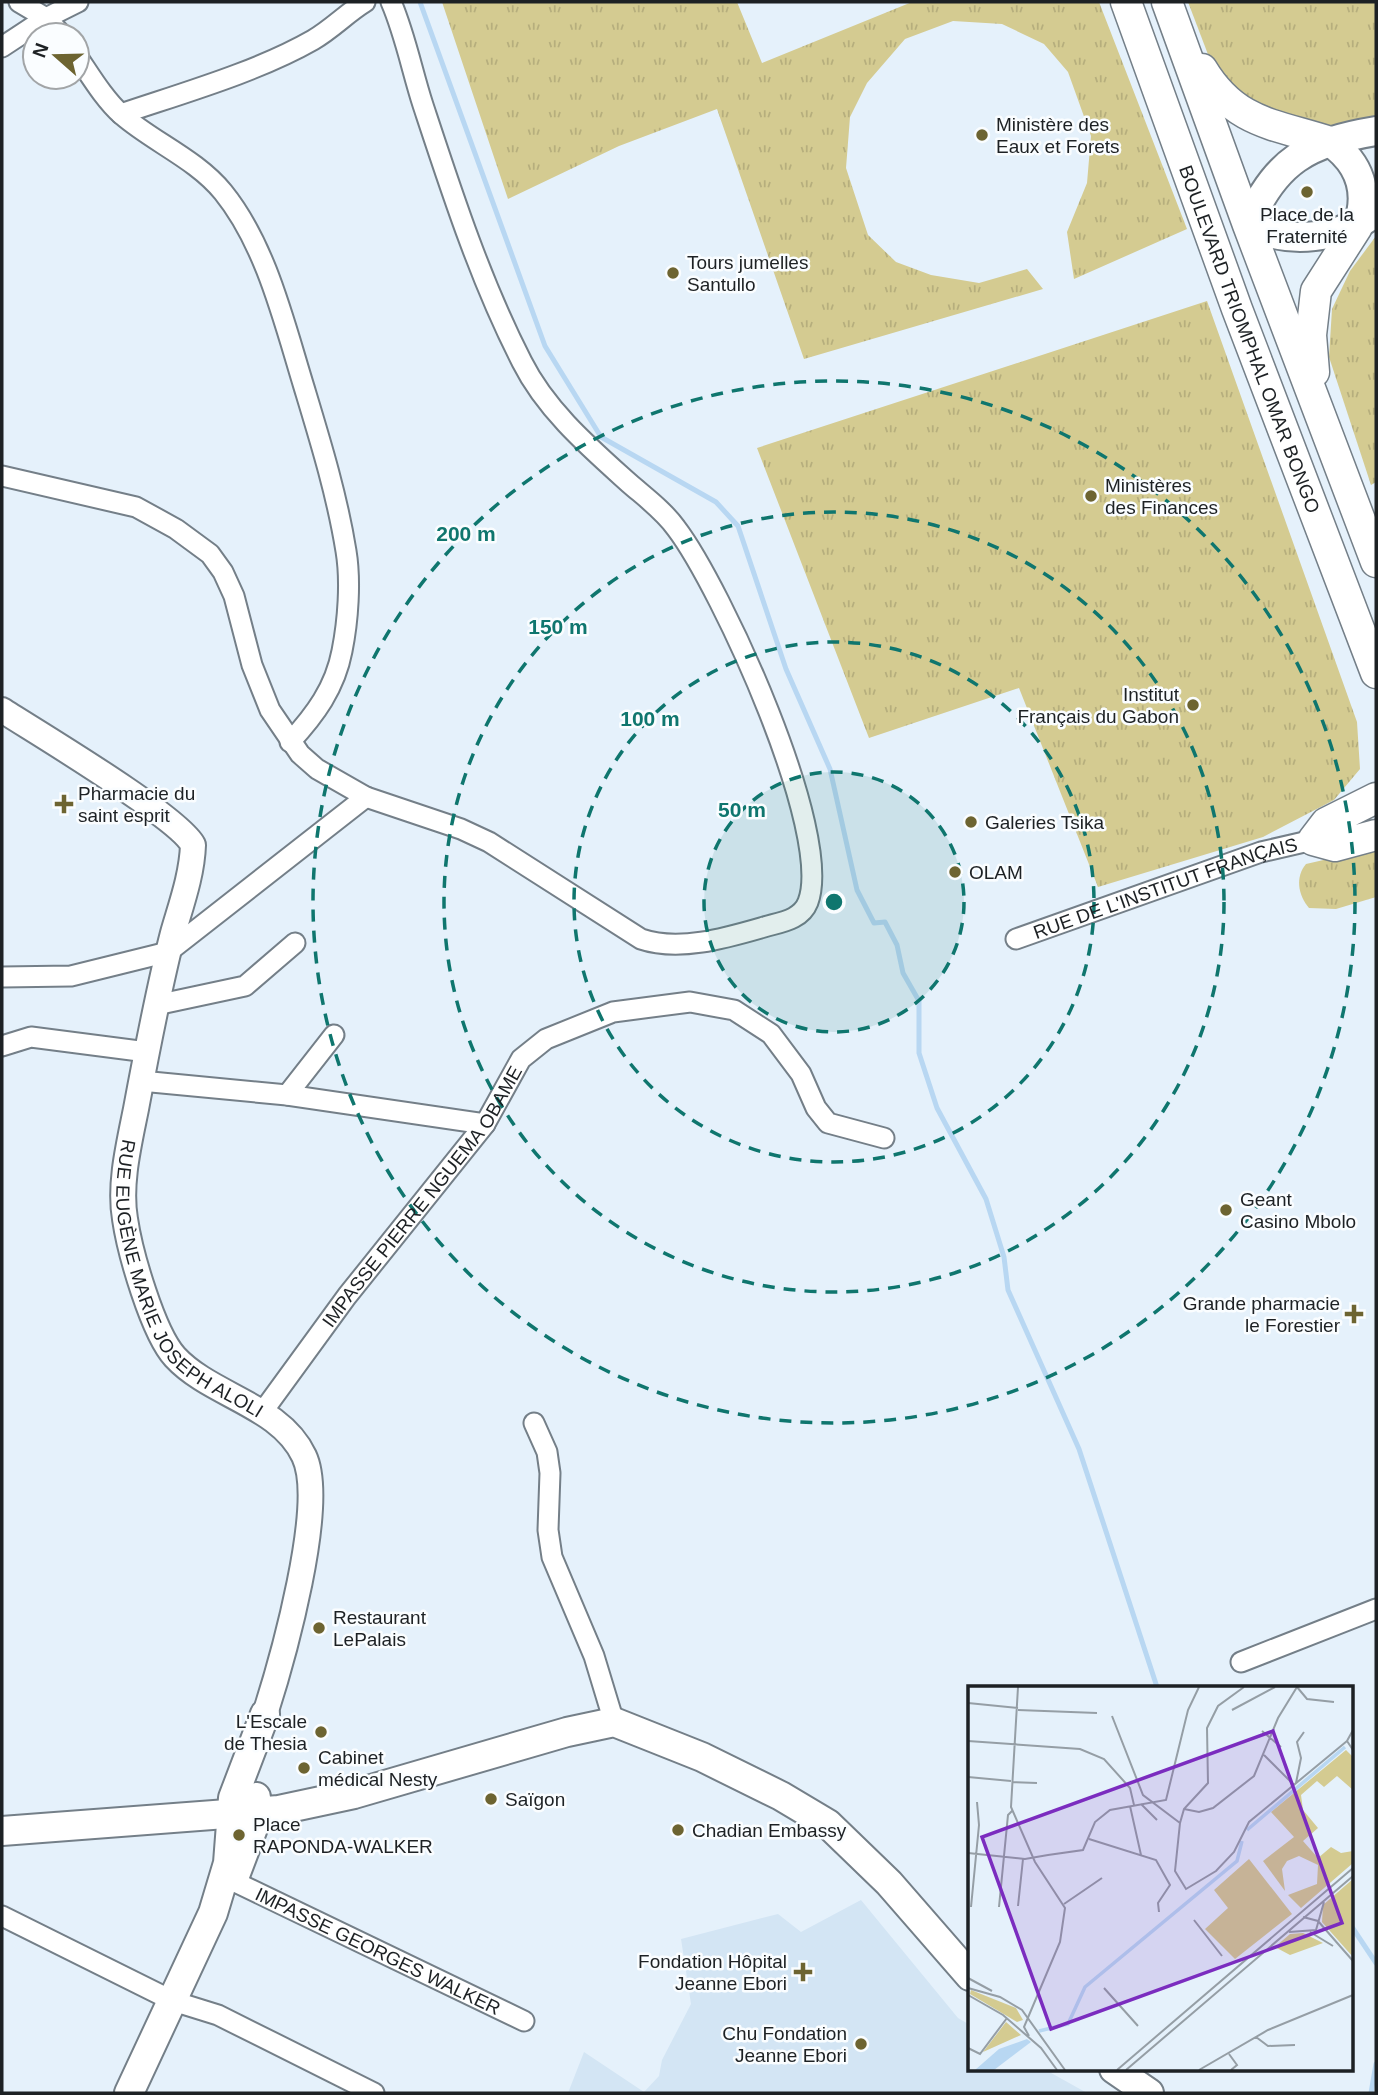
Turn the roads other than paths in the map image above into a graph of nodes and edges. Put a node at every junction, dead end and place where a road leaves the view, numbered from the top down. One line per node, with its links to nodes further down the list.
1 (19, 2): 7 (street)
2 (78, 2): 7 (street)
3 (365, 2): 12 (street)
4 (391, 2): 25 (street)
5 (1128, 2): 16 (main road); 19 (main road, BOULEVARD TRIOMPHAL OMAR BONGO)
6 (1167, 2): 9 (main road, BOULEVARD TRIOMPHAL OMAR BONGO)
7 (46, 18): 8 (street); 10 (street)
8 (49, 21)
9 (1181, 40): 14 (main road); 16 (main road, BOULEVARD TRIOMPHAL OMAR BONGO)
10 (2, 47)
11 (91, 74): 12 (street)
12 (121, 114): 23 (street)
13 (1376, 131): 14 (main road)
14 (1330, 142): 15 (main road); 16 (main road)
15 (1366, 220): 16 (main road); 17 (main road)
16 (1248, 225): 17 (main road, BOULEVARD TRIOMPHAL OMAR BONGO); 19 (main road)
17 (1327, 430): 20 (main road, BOULEVARD TRIOMPHAL OMAR BONGO)
18 (2, 476): 23 (street)
19 (1306, 490): 21 (main road, BOULEVARD TRIOMPHAL OMAR BONGO)
20 (1376, 562)
21 (1376, 673)
22 (2, 709): 31 (street, RUE EUGÈNE MARIE JOSEPH ALOLI)
23 (290, 742): 25 (street)
24 (1376, 785): 26 (main road)
25 (366, 797): 31 (street)
26 (1366, 802): 28 (main road)
27 (1376, 835): 28 (main road)
28 (1313, 840): 29 (street, RUE DE L'INSTITUT FRANÇAIS)
29 (1016, 939)
30 (295, 943): 33 (street)
31 (168, 952): 32 (street); 33 (street, RUE EUGÈNE MARIE JOSEPH ALOLI)
32 (2, 977)
33 (156, 1005): 36 (street, RUE EUGÈNE MARIE JOSEPH ALOLI)
34 (334, 1035): 38 (street)
35 (2, 1046): 36 (street)
36 (147, 1052): 37 (street, RUE EUGÈNE MARIE JOSEPH ALOLI)
37 (141, 1081): 38 (street); 41 (street, RUE EUGÈNE MARIE JOSEPH ALOLI)
38 (287, 1095): 39 (street)
39 (485, 1124): 40 (street, IMPASSE PIERRE NGUEMA OBAME); 41 (street, IMPASSE PIERRE NGUEMA OBAME)
40 (884, 1138)
41 (261, 1414): 45 (street, RUE EUGÈNE MARIE JOSEPH ALOLI)
42 (534, 1423): 46 (street)
43 (1376, 1609): 44 (street)
44 (1241, 1662)
45 (265, 1714): 48 (main road); 48 (main road)
46 (614, 1722): 47 (main road); 53 (main road)
47 (287, 1809): 48 (main road); 51 (main road)
48 (240, 1810): 49 (main road); 51 (main road)
49 (183, 1815): 50 (main road); 51 (main road)
50 (2, 1830)
51 (234, 1870): 54 (main road); 55 (street, IMPASSE GEORGES WALKER)
52 (2, 1916): 54 (street)
53 (968, 1974)
54 (173, 2001): 57 (main road); 58 (street)
55 (524, 2021)
56 (1115, 2070): 59 (main road)
57 (129, 2093)
58 (374, 2093)
59 (1149, 2093)

